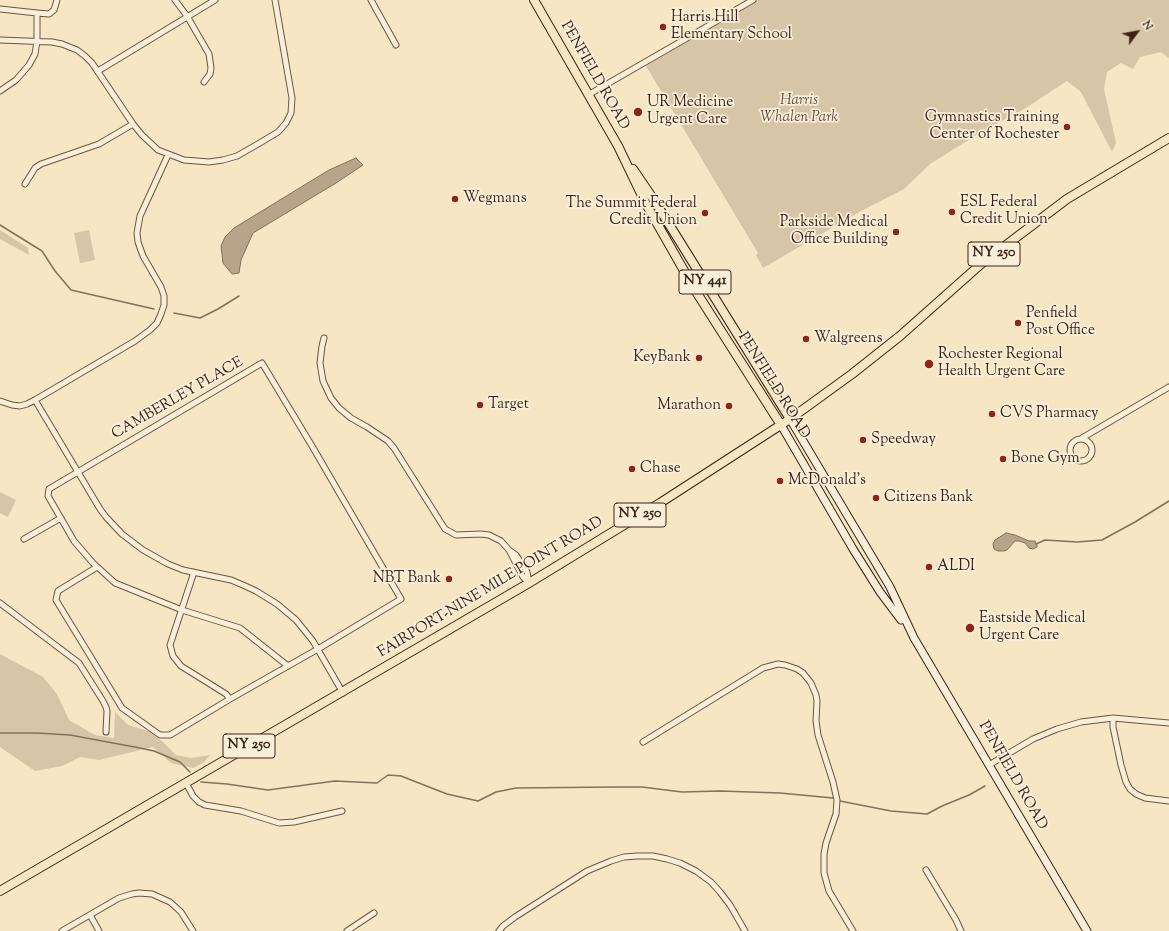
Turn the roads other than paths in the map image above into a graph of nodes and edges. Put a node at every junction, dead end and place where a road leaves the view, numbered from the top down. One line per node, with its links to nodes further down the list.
1 (57, 0): 9 (street)
2 (175, 0): 10 (street)
3 (215, 0): 10 (street)
4 (275, 0): 21 (street)
5 (371, 0): 13 (street)
6 (534, 0): 17 (main road, PENFIELD ROAD / NY 441)
7 (753, 0): 17 (street)
8 (0, 9): 9 (street)
9 (38, 13): 12 (street)
10 (187, 16): 14 (street); 15 (street)
11 (0, 40): 12 (street)
12 (37, 41): 14 (street); 16 (street)
13 (396, 45)
14 (98, 71): 18 (street)
15 (204, 82)
16 (0, 91)
17 (588, 95): 20 (main road, PENFIELD ROAD / NY 441)
18 (133, 124): 21 (street); 22 (street)
19 (1169, 138): 27 (main road, FAIRPORT-NINE MILE POINT ROAD / NY 250)
20 (618, 146): 27 (main road, PENFIELD ROAD / NY 441); 28 (main road, PENFIELD ROAD / NY 441)
21 (168, 155): 25 (street)
22 (25, 184)
23 (324, 338): 35 (street)
24 (1169, 387): 29 (street)
25 (35, 400): 26 (street); 30 (street)
26 (0, 401)
27 (790, 419): 28 (main road, FAIRPORT-NINE MILE POINT ROAD / NY 250); 38 (main road, PENFIELD ROAD / NY 441)
28 (781, 425): 35 (main road, FAIRPORT-NINE MILE POINT ROAD / NY 250); 38 (main road, PENFIELD ROAD / NY 441)
29 (1082, 438): 29 (street)
30 (77, 472): 31 (street, CAMBERLEY PLACE); 34 (street); 39 (street, CAMBERLEY PLACE)
31 (61, 518): 32 (street); 33 (street, CAMBERLEY PLACE)
32 (24, 539)
33 (97, 567): 37 (street, CAMBERLEY PLACE); 42 (street)
34 (194, 572): 37 (street); 39 (street)
35 (529, 583): 41 (main road, FAIRPORT-NINE MILE POINT ROAD / NY 250)
36 (0, 603): 45 (street)
37 (182, 610): 40 (street, CAMBERLEY PLACE); 42 (street)
38 (913, 636): 47 (main road, PENFIELD ROAD / NY 441)
39 (318, 649): 40 (street); 41 (street)
40 (288, 666): 42 (street)
41 (343, 692): 48 (main road, FAIRPORT-NINE MILE POINT ROAD / NY 250)
42 (230, 699)
43 (1112, 718): 44 (street); 47 (street); 49 (street)
44 (1169, 723)
45 (106, 732)
46 (643, 742): 61 (street)
47 (990, 765): 63 (main road, PENFIELD ROAD / NY 441)
48 (186, 783): 50 (street); 52 (main road, FAIRPORT-NINE MILE POINT ROAD / NY 250)
49 (1169, 801)
50 (342, 811)
51 (926, 870): 62 (street)
52 (0, 891)
53 (374, 913): 58 (street)
54 (90, 915): 55 (street); 56 (street); 57 (street)
55 (62, 931)
56 (99, 931)
57 (193, 931)
58 (347, 931)
59 (499, 931): 60 (street)
60 (745, 931)
61 (853, 931)
62 (961, 931)
63 (1087, 931)

